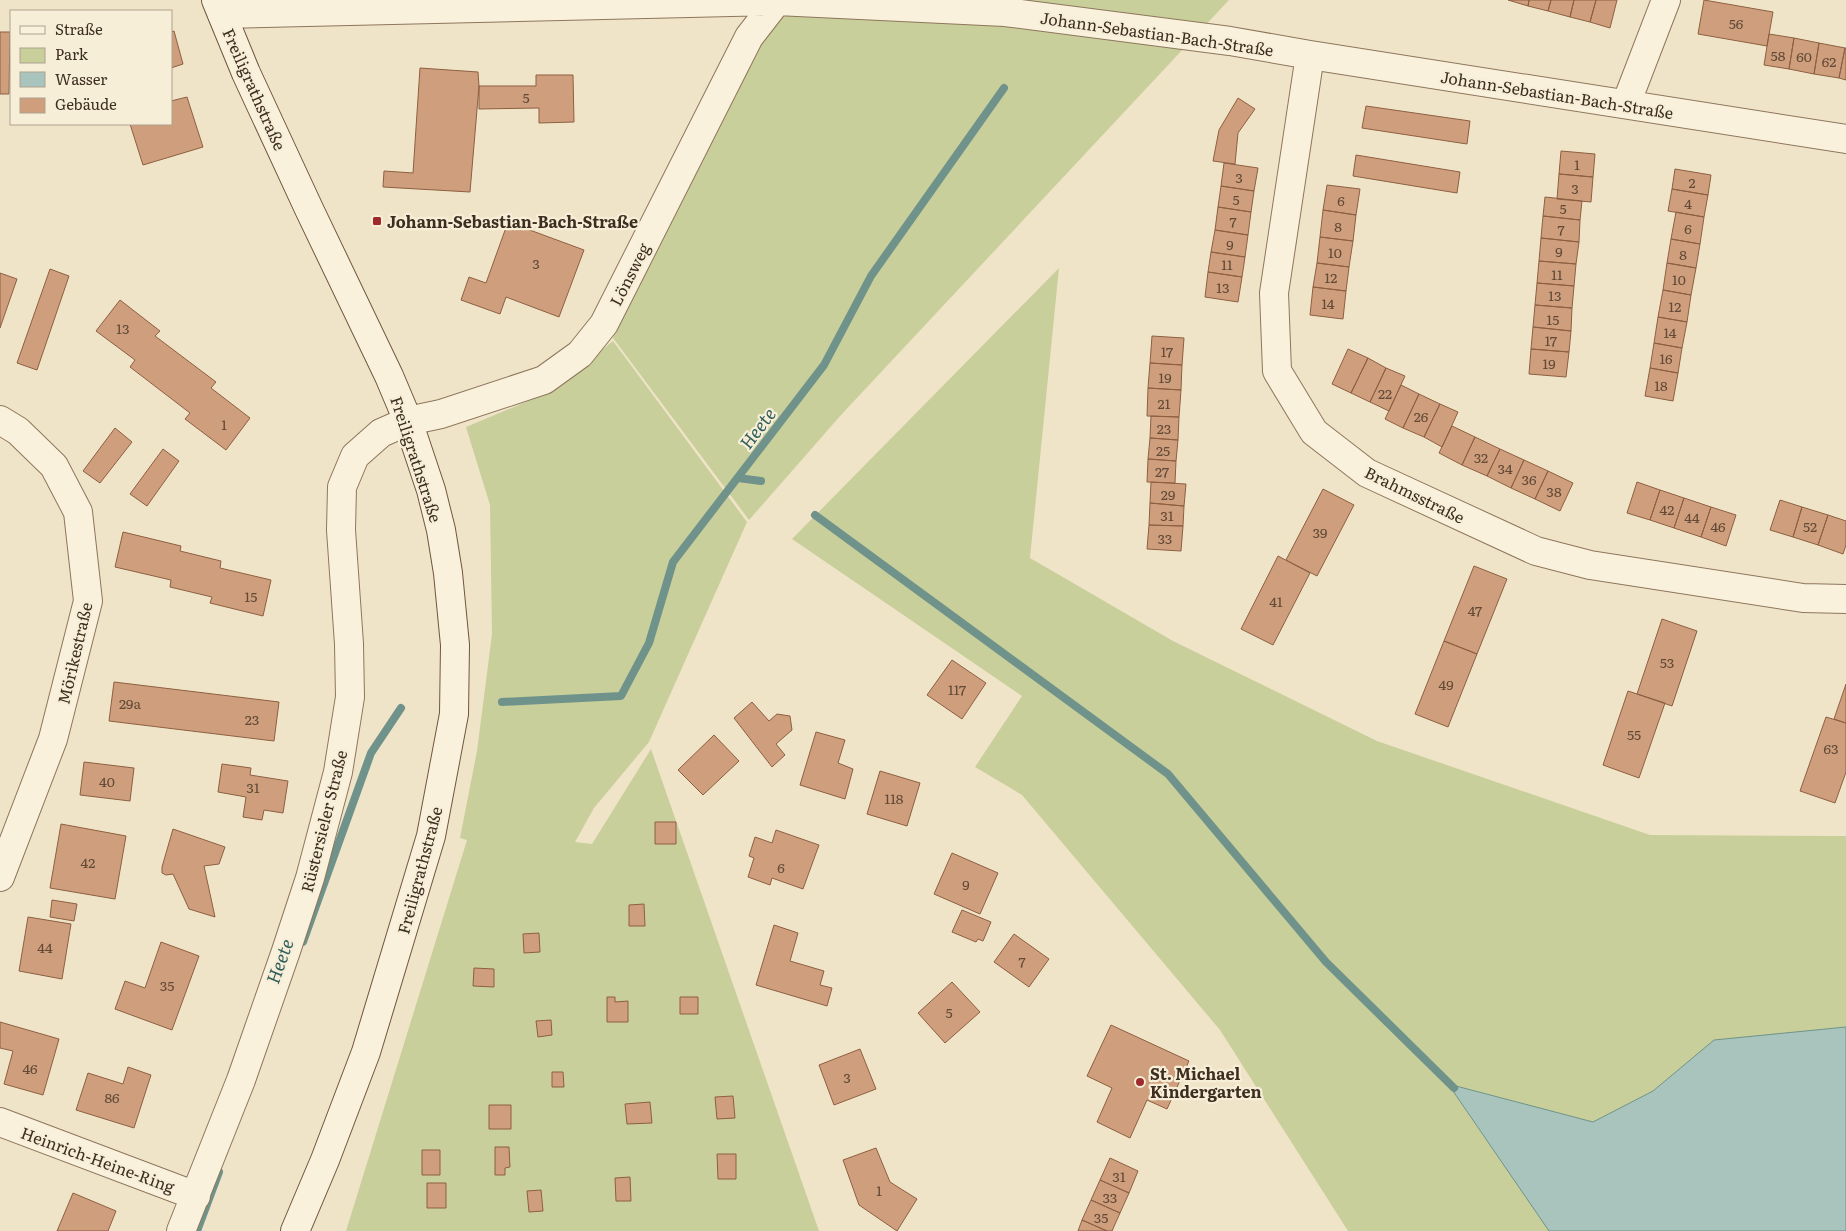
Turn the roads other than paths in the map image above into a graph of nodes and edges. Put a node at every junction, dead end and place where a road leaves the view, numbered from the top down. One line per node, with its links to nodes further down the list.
1 (1666, 0): 5 (street)
2 (777, 1): 3 (street, Johann-Sebastian-Bach-Straße); 4 (street, Johann-Sebastian-Bach-Straße); 8 (street, Lönsweg)
3 (219, 7): 8 (street, Freiligrathstraße)
4 (1310, 55): 5 (street, Johann-Sebastian-Bach-Straße); 9 (street, Brahmsstraße)
5 (1626, 104): 6 (street, Johann-Sebastian-Bach-Straße)
6 (1846, 139)
7 (0, 420): 10 (street, Mörikestraße)
8 (408, 421): 12 (street, Rüstersieler Straße); 14 (street, Freiligrathstraße)
9 (1846, 599)
10 (0, 877)
11 (0, 1122): 12 (street, Heinrich-Heine-Ring)
12 (196, 1196): 13 (street, Rüstersieler Straße)
13 (181, 1231)
14 (295, 1231)

